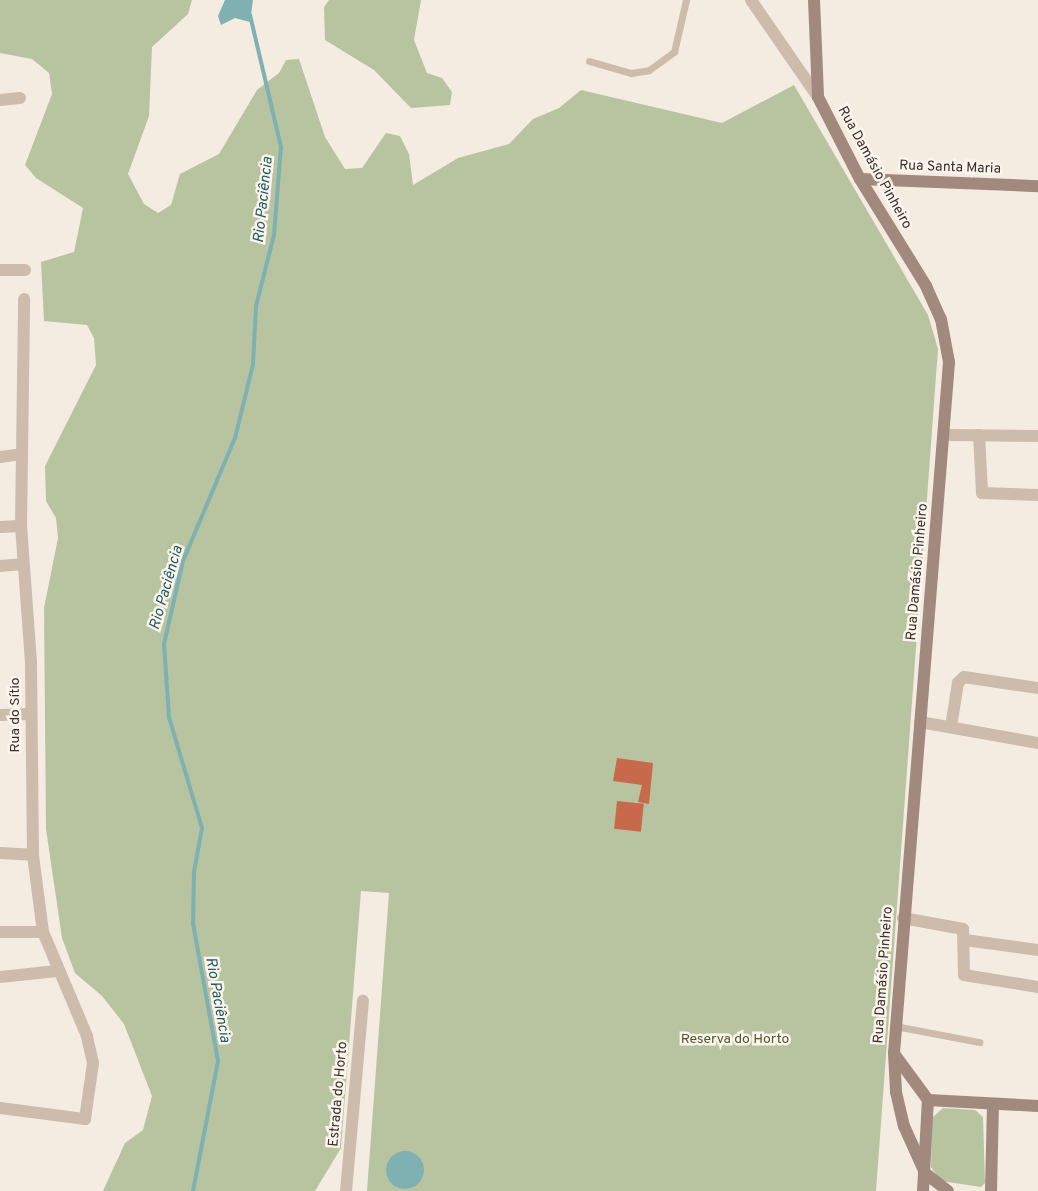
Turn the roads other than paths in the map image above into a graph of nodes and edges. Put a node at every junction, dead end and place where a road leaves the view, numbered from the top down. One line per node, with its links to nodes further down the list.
1 (686, 0): 4 (lane)
2 (751, 0): 5 (street)
3 (814, 0): 5 (street, Rua Damásio Pinheiro)
4 (589, 61)
5 (818, 97): 8 (street, Rua Damásio Pinheiro)
6 (20, 98): 7 (street)
7 (0, 100)
8 (860, 179): 9 (street, Rua Santa Maria); 13 (street, Rua Damásio Pinheiro)
9 (1038, 186)
10 (0, 270): 11 (street)
11 (25, 270)
12 (24, 299): 16 (street, Rua do Sítio)
13 (947, 435): 14 (street); 26 (street, Rua Damásio Pinheiro)
14 (979, 435): 15 (street); 18 (street)
15 (1038, 436)
16 (22, 454): 17 (street); 19 (street, Rua do Sítio)
17 (0, 456)
18 (1038, 495)
19 (22, 526): 20 (street); 21 (street, Rua do Sítio)
20 (0, 527)
21 (23, 564): 22 (street); 24 (street, Rua do Sítio)
22 (0, 566)
23 (1038, 688): 27 (street)
24 (30, 714): 25 (street); 30 (street, Rua do Sítio)
25 (0, 715)
26 (920, 722): 27 (street); 31 (street, Rua Damásio Pinheiro)
27 (951, 727): 28 (street)
28 (1038, 743)
29 (0, 853): 30 (street)
30 (33, 855): 33 (street, Rua do Sítio)
31 (903, 918): 34 (street); 40 (street, Rua Damásio Pinheiro)
32 (0, 932): 33 (street)
33 (43, 932): 36 (street, Rua do Sítio)
34 (965, 940): 35 (street); 38 (street)
35 (1038, 950)
36 (57, 971): 37 (street); 46 (street, Rua do Sítio)
37 (0, 977)
38 (1038, 986)
39 (363, 1001): 48 (street, Estrada do Horto)
40 (895, 1026): 41 (lane); 42 (street, Rua Damásio Pinheiro)
41 (979, 1042)
42 (894, 1053): 43 (street); 47 (street, Rua Damásio Pinheiro)
43 (928, 1100): 44 (street); 47 (street)
44 (993, 1104): 45 (street); 51 (street)
45 (1038, 1106)
46 (0, 1108)
47 (925, 1173): 49 (street); 50 (street)
48 (346, 1191)
49 (923, 1191)
50 (948, 1191)
51 (991, 1191)

